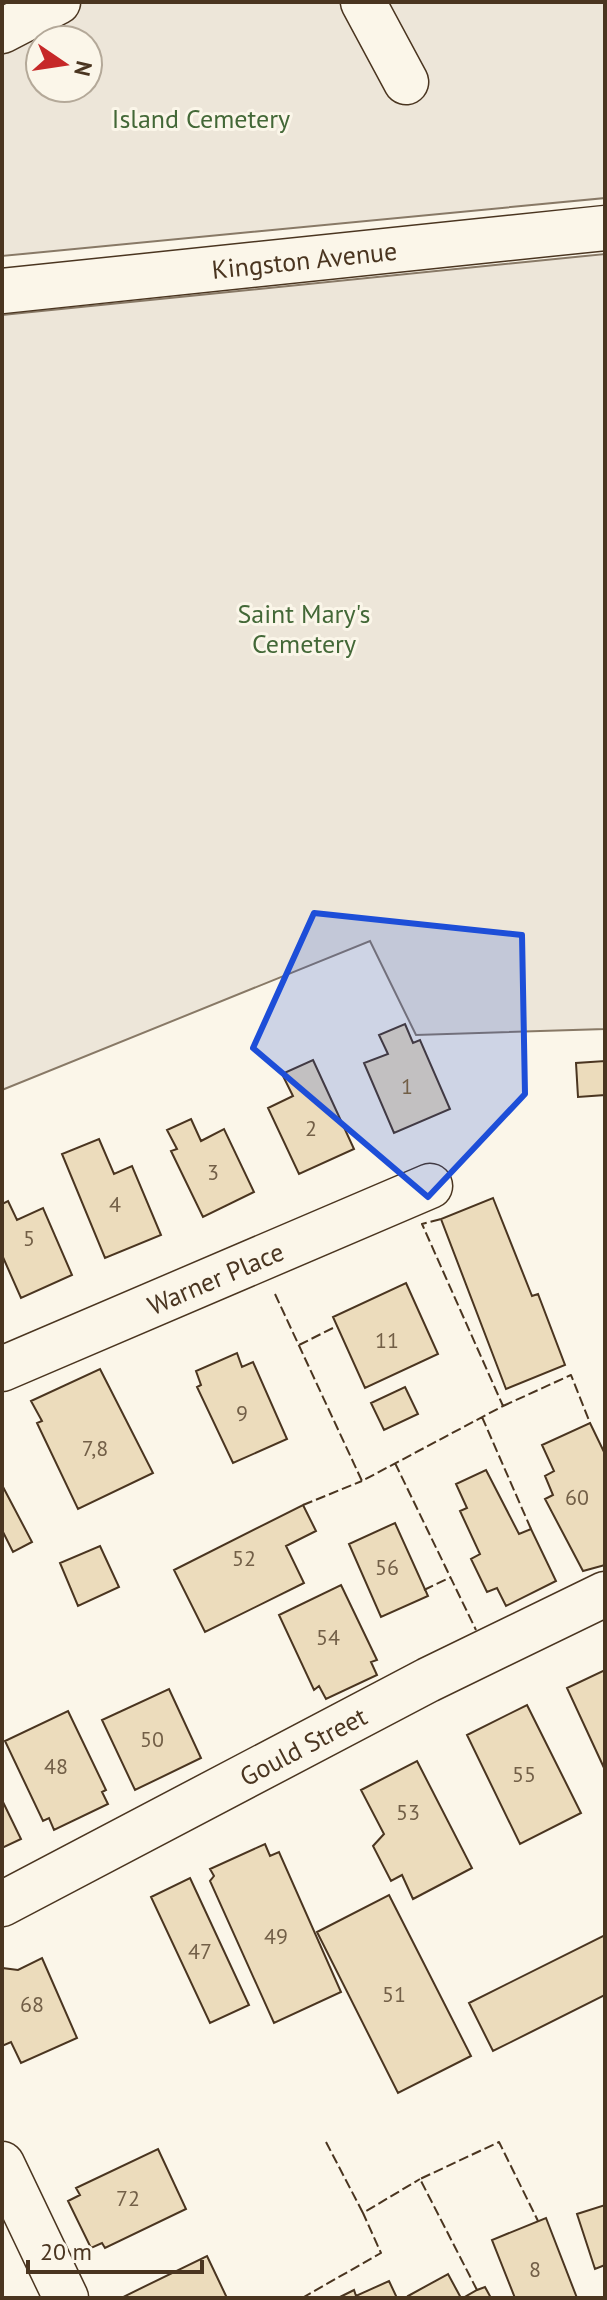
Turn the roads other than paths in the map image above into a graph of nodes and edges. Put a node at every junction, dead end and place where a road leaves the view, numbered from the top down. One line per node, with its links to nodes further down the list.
1 (58, 2): 3 (street)
2 (363, 2): 4 (street)
3 (2, 31)
4 (406, 82)
5 (605, 228): 6 (street, Kingston Avenue)
6 (2, 291)
7 (430, 1186): 8 (street, Warner Place)
8 (2, 1369)
9 (605, 1594): 10 (street, Gould Street)
10 (2, 1904)
11 (2, 2164): 12 (street)
12 (60, 2295)

